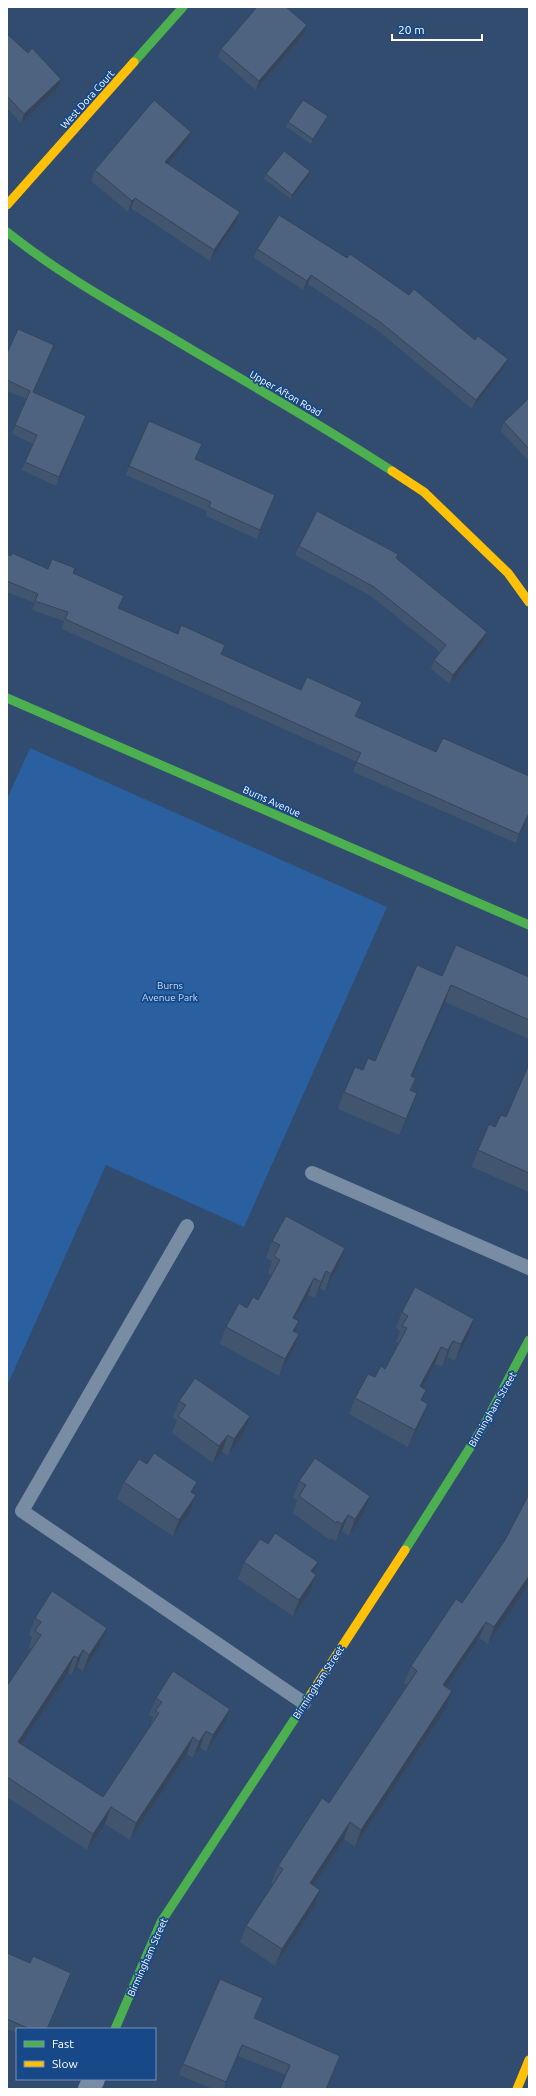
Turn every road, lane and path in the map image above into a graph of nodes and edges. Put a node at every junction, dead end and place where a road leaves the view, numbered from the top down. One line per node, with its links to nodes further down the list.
1 (183, 7): 2 (street, West Dora Court)
2 (7, 205)
3 (7, 232): 4 (street, Upper Afton Road)
4 (529, 602)
5 (7, 698): 6 (street, Burns Avenue)
6 (529, 925)
7 (312, 1173): 9 (lane)
8 (187, 1226): 11 (lane)
9 (529, 1268)
10 (529, 1340): 11 (street, Birmingham Street)
11 (304, 1703): 12 (street, Birmingham Street)
12 (115, 2028)
13 (529, 2060): 16 (street)
14 (94, 2080): 15 (street)
15 (89, 2089)
16 (517, 2089)

